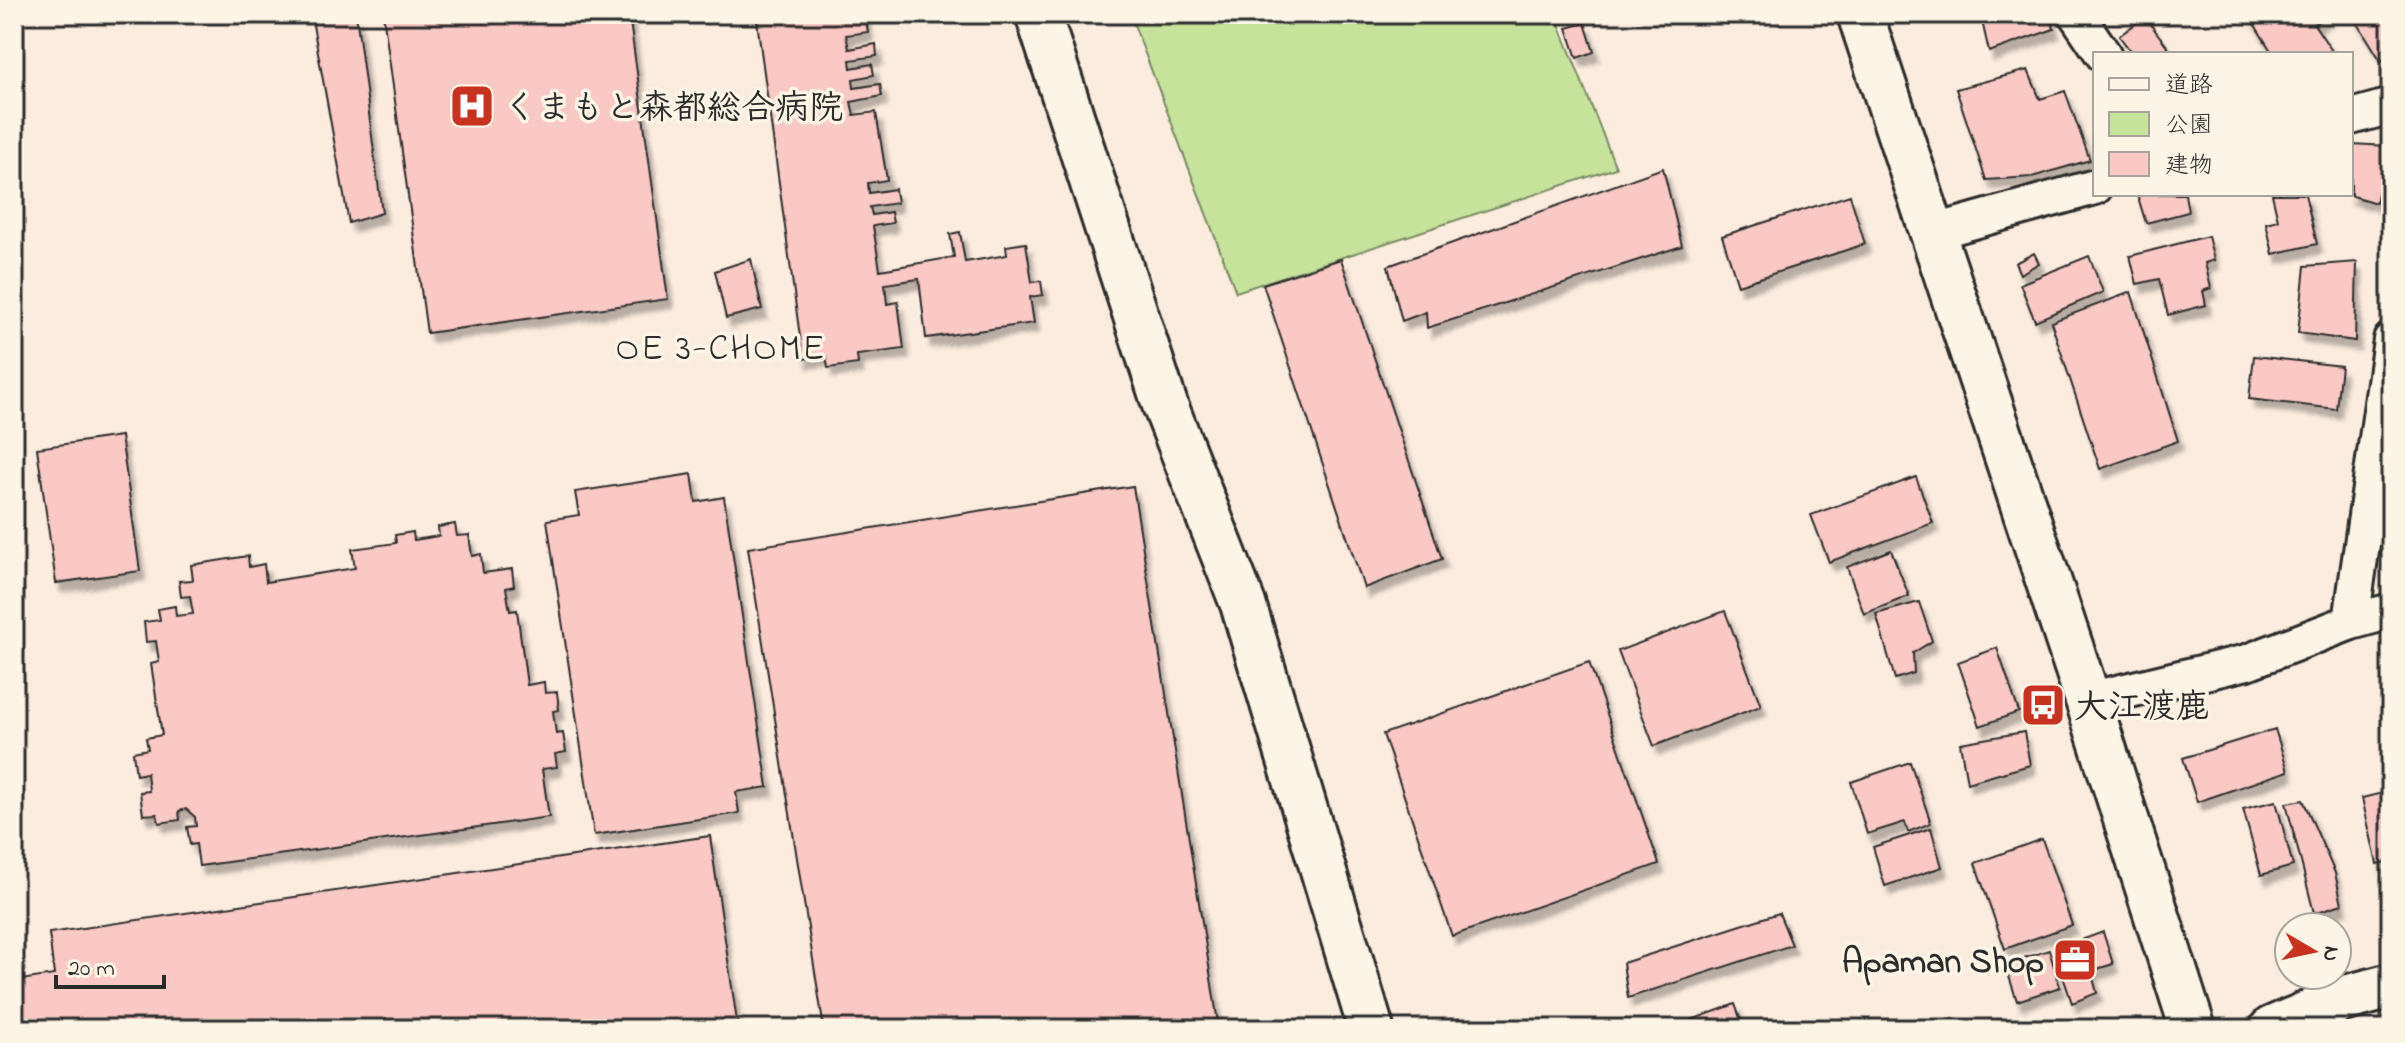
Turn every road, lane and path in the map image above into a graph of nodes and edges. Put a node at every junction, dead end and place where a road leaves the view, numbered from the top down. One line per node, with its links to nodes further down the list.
1 (1038, 14): 14 (street)
2 (1860, 14): 8 (street)
3 (2076, 14): 4 (street)
4 (2102, 52)
5 (2391, 106): 6 (street)
6 (2353, 116)
7 (2093, 188): 8 (street)
8 (1931, 233): 12 (street)
9 (2391, 340): 11 (street)
10 (2391, 611): 11 (street)
11 (2351, 622): 12 (street)
12 (2088, 700): 15 (street)
13 (2391, 986): 16 (street)
14 (1371, 1029)
15 (2193, 1029)
16 (2272, 1029)

